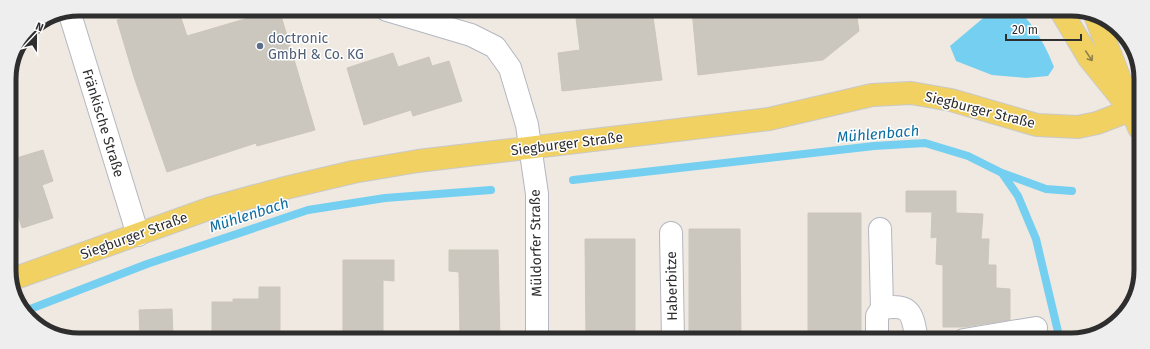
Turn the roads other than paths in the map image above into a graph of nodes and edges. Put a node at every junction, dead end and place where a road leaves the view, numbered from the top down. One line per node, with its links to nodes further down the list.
1 (406, 16): 8 (street)
2 (1064, 16): 6 (main road, one-way to 6)
3 (71, 17): 11 (street, Fränkische Straße)
4 (1098, 22): 5 (main road)
5 (1134, 116)
6 (1134, 118)
7 (1134, 119): 8 (main road, Siegburger Straße)
8 (530, 148): 11 (main road, Siegburger Straße); 15 (street, Müldorfer Straße)
9 (880, 229): 13 (street)
10 (671, 233): 16 (street, Haberbitze)
11 (138, 235): 12 (main road, Siegburger Straße)
12 (17, 278)
13 (882, 308): 17 (street); 18 (street)
14 (1036, 328): 19 (street)
15 (537, 333)
16 (673, 333)
17 (876, 333)
18 (916, 333)
19 (1006, 333)

